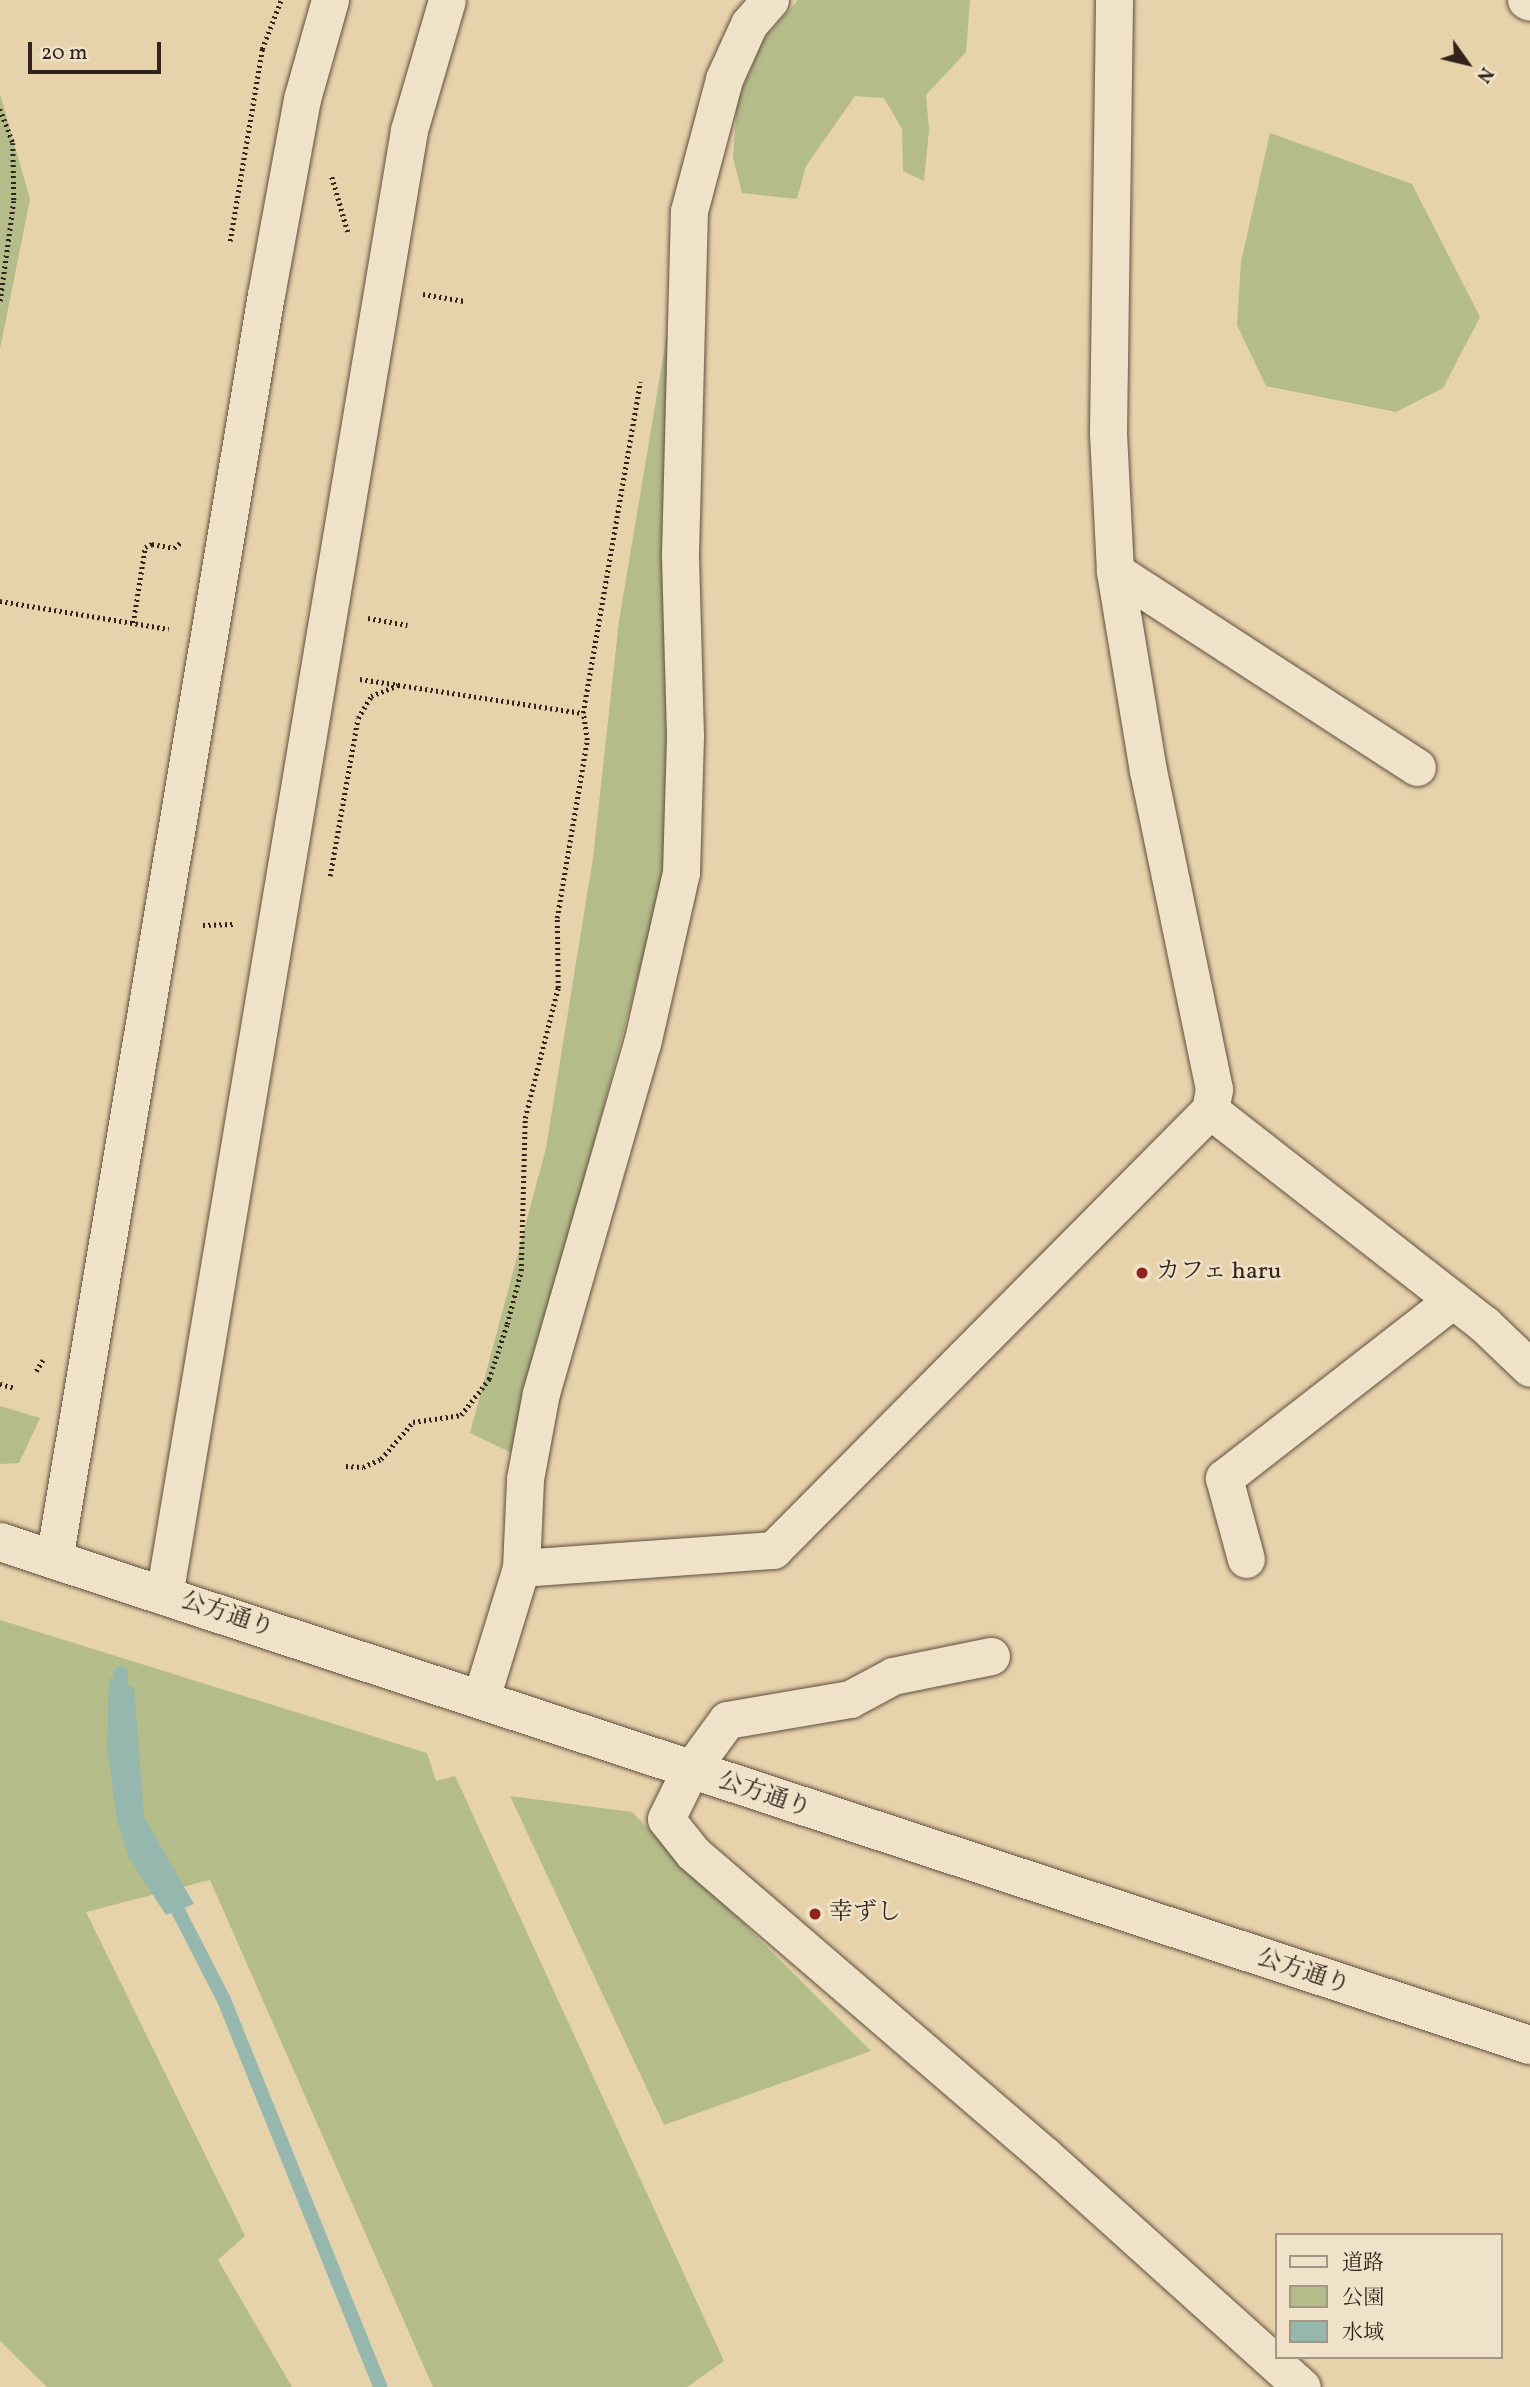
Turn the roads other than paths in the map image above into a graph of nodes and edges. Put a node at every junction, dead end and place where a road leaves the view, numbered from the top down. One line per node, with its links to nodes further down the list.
1 (330, 0): 12 (street)
2 (447, 0): 14 (street)
3 (771, 0): 13 (street)
4 (1114, 0): 5 (street)
5 (1115, 571): 6 (street); 7 (street)
6 (1417, 767)
7 (1210, 1110): 8 (street); 13 (street)
8 (1453, 1300): 9 (street); 11 (street)
9 (1530, 1368)
10 (0, 1542): 12 (street, 公方通り)
11 (1246, 1559)
12 (54, 1560): 14 (street, 公方通り)
13 (521, 1567): 16 (street)
14 (164, 1596): 16 (street, 公方通り)
15 (991, 1656): 17 (street)
16 (481, 1698): 17 (street, 公方通り)
17 (689, 1772): 18 (street, 公方通り); 19 (street)
18 (1530, 2045)
19 (1303, 2387)

